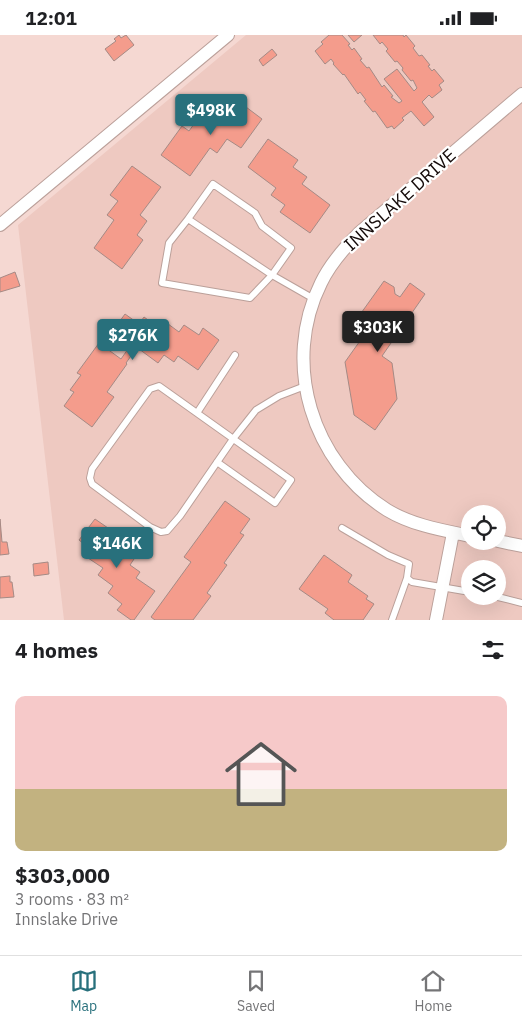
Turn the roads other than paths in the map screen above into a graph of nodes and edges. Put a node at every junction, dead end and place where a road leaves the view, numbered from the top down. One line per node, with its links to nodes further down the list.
1 (228, 35): 4 (street)
2 (522, 94): 6 (street, INNSLAKE DRIVE)
3 (188, 219): 5 (lane); 5 (lane); 5 (lane)
4 (0, 225)
5 (272, 275): 6 (lane)
6 (314, 299): 8 (street, INNSLAKE DRIVE)
7 (235, 355): 9 (lane)
8 (306, 386): 10 (lane); 13 (street, INNSLAKE DRIVE)
9 (198, 413): 10 (lane); 11 (lane)
10 (233, 439): 11 (lane); 11 (lane)
11 (217, 462)
12 (342, 528): 17 (lane)
13 (453, 533): 14 (street, INNSLAKE DRIVE); 18 (street)
14 (461, 534)
15 (506, 543): 16 (street)
16 (522, 546)
17 (407, 578): 18 (lane); 22 (lane)
18 (442, 587): 19 (lane); 23 (street)
19 (461, 590)
20 (506, 599): 21 (lane)
21 (522, 603)
22 (392, 620)
23 (436, 620)

